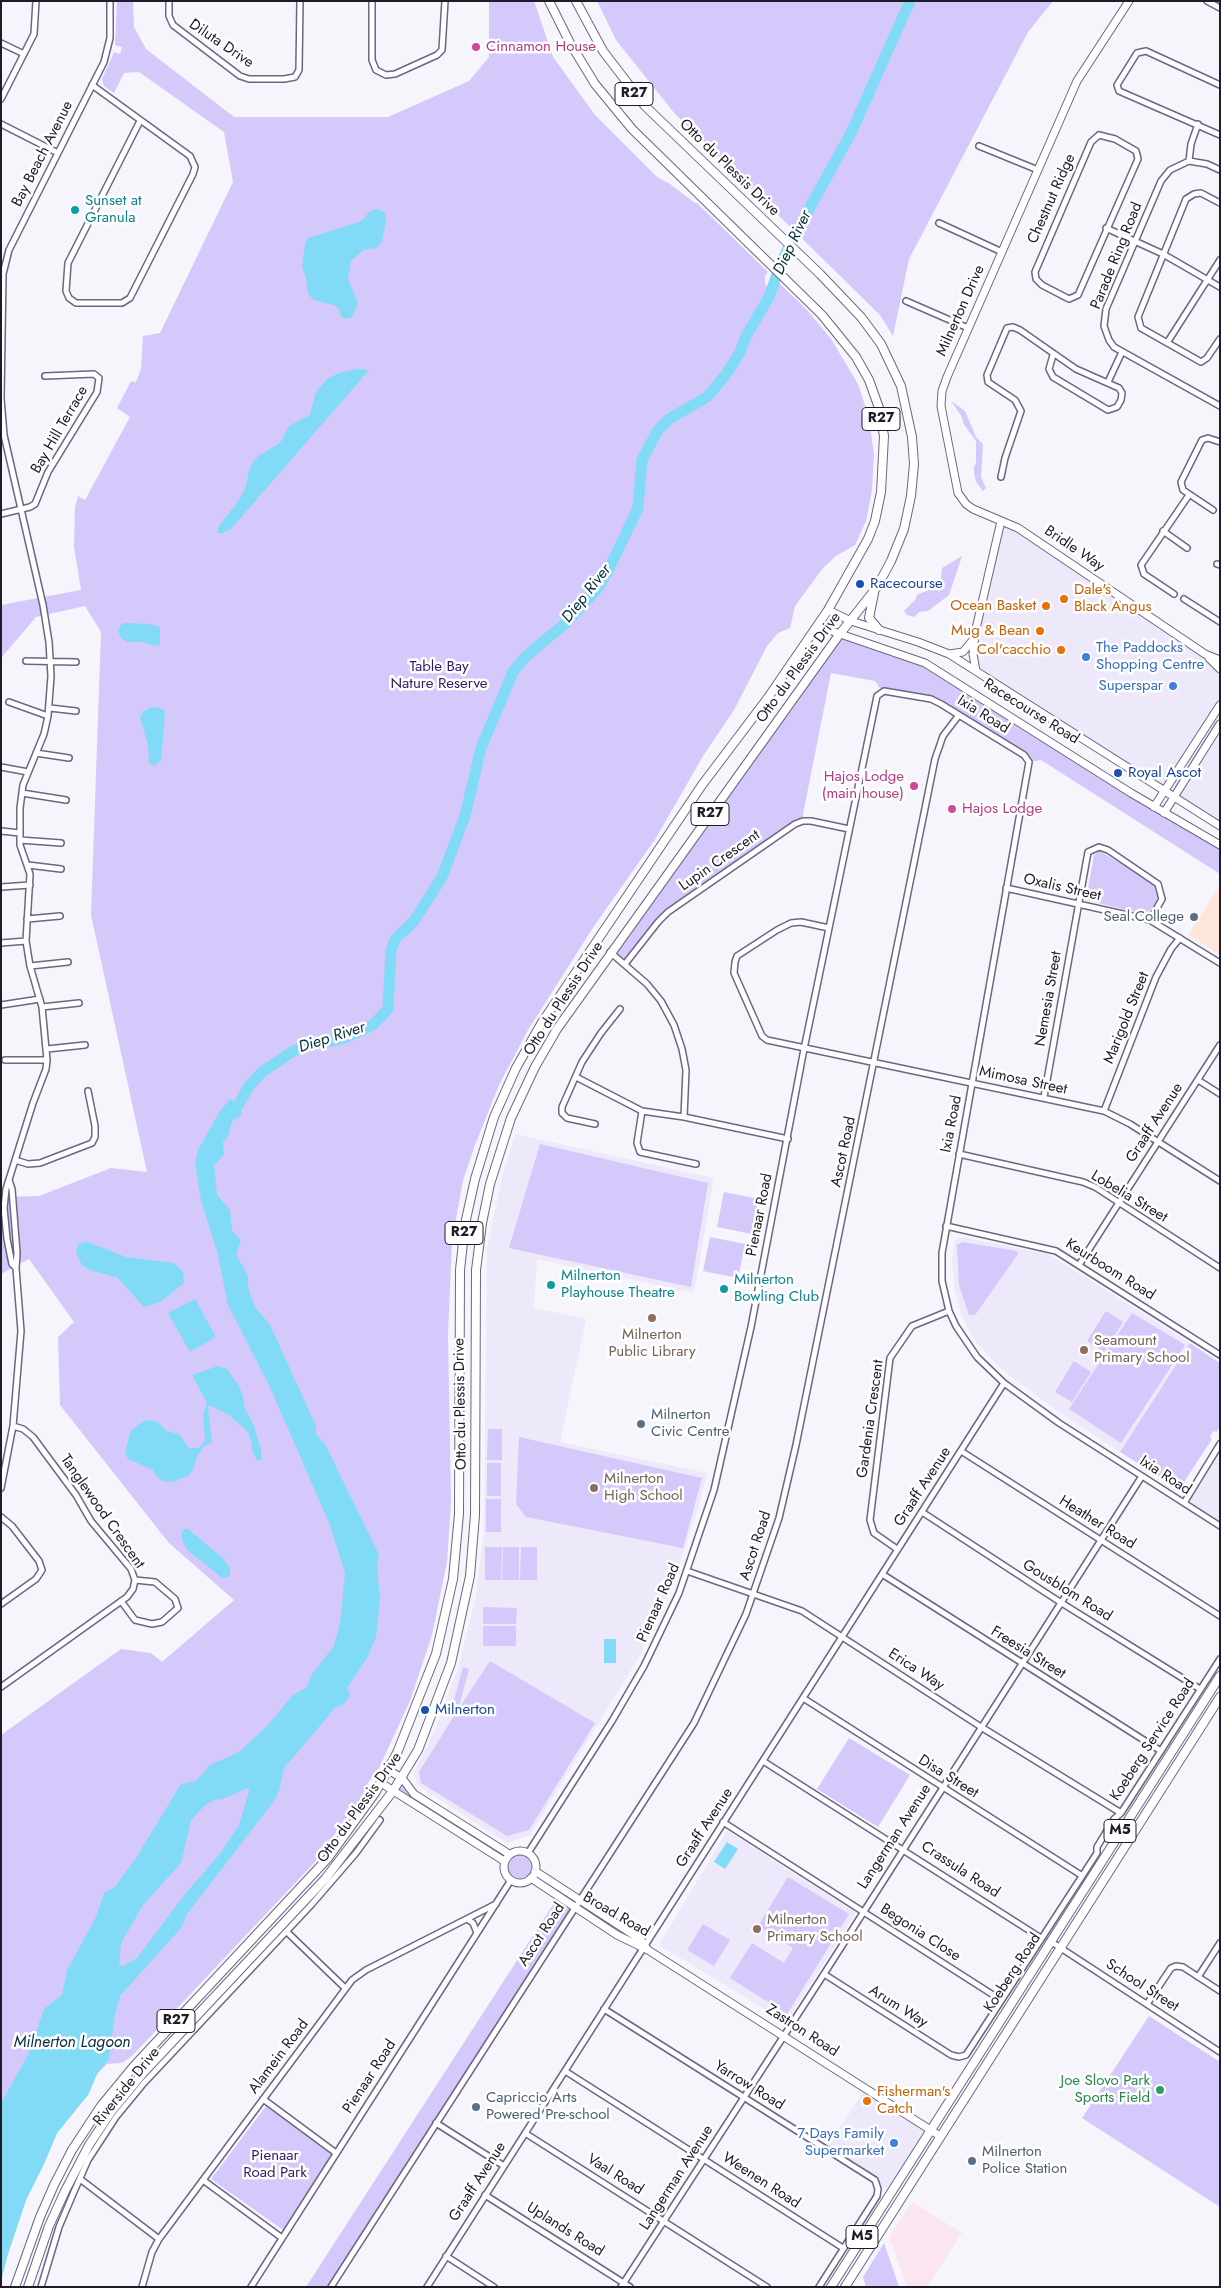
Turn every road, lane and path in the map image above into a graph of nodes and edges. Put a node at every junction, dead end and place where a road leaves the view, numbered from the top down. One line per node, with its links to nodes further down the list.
1 (36, 1): 13 (street)
2 (110, 1): 14 (street, Bay Beach Avenue)
3 (169, 1): 4 (street, Diluta Drive)
4 (300, 1)
5 (372, 1): 6 (street)
6 (444, 1)
7 (549, 1): 57 (main road, Otto du Plessis Drive / R27)
8 (576, 1): 54 (main road, Otto du Plessis Drive / R27)
9 (1129, 1): 24 (street, Milnerton Drive)
10 (1207, 1): 11 (street)
11 (1220, 8)
12 (1, 43): 13 (street)
13 (24, 54): 16 (street)
14 (92, 85): 17 (street); 22 (street, Bay Beach Avenue)
15 (1220, 85): 19 (street)
16 (1, 99)
17 (140, 120): 17 (street)
18 (1, 124): 22 (street)
19 (1198, 124): 20 (street); 23 (street)
20 (1220, 135)
21 (979, 146): 24 (street)
22 (58, 154): 32 (street, Bay Beach Avenue)
23 (1189, 161): 25 (street); 29 (street, Parade Ring Road)
24 (1038, 170): 30 (street, Milnerton Drive)
25 (1220, 170)
26 (1220, 203): 31 (street)
27 (939, 223): 30 (street)
28 (1106, 228): 28 (street, Chestnut Ridge); 29 (street)
29 (1134, 241): 31 (street); 40 (street, Parade Ring Road)
30 (1002, 252): 37 (street, Milnerton Drive)
31 (1163, 254): 34 (street); 39 (street)
32 (4, 255): 48 (street, Bay Beach Avenue)
33 (1220, 260): 34 (street)
34 (1208, 280): 35 (street); 39 (street)
35 (1220, 287)
36 (906, 301): 37 (street)
37 (968, 328): 51 (street, Milnerton Drive)
38 (1220, 339): 39 (street)
39 (1167, 343)
40 (1122, 352): 43 (street); 44 (street, Parade Ring Road)
41 (1053, 355): 43 (street); 43 (street); 46 (street)
42 (45, 376): 48 (street, Bay Hill Terrace)
43 (1108, 382)
44 (1220, 406)
45 (1220, 442): 47 (street)
46 (1002, 477)
47 (1189, 495): 49 (street); 52 (street)
48 (22, 509): 50 (street); 68 (street, Bay Beach Avenue)
49 (1213, 510)
50 (1, 514)
51 (1002, 521): 62 (street); 65 (street, Bridle Way)
52 (1163, 531): 53 (street); 55 (street)
53 (1187, 548)
54 (877, 587): 58 (main road, Otto du Plessis Drive / R27); 61 (main road)
55 (1174, 594)
56 (1184, 599): 59 (street)
57 (828, 610): 58 (street, Racecourse Road); 60 (main road, Otto du Plessis Drive / R27)
58 (851, 621): 61 (street, Racecourse Road); 63 (main road, Otto du Plessis Drive / R27)
59 (1220, 622)
60 (817, 626): 63 (street, Racecourse Road); 182 (main road, Otto du Plessis Drive / R27)
61 (878, 630): 64 (street, Racecourse Road)
62 (975, 634): 64 (street); 71 (street)
63 (839, 635): 88 (street, Racecourse Road); 110 (main road, Otto du Plessis Drive / R27)
64 (949, 654): 71 (street, Racecourse Road)
65 (1205, 654): 66 (street, Bridle Way); 70 (street, Bridle Way)
66 (1220, 660)
67 (26, 661): 68 (street)
68 (50, 662): 69 (street); 75 (street, Bay Beach Avenue)
69 (76, 662)
70 (1220, 669)
71 (976, 671): 84 (street, Racecourse Road)
72 (882, 691): 77 (street, Ixia Road); 91 (street, Pienaar Road)
73 (9, 702): 78 (street)
74 (1220, 705): 84 (street)
75 (50, 708): 76 (street); 78 (street, Bay Beach Avenue)
76 (76, 711)
77 (959, 715): 101 (street, Ixia Road); 126 (street, Ascot Road)
78 (48, 716): 80 (street, Bay Beach Avenue)
79 (1220, 724): 86 (street)
80 (36, 753): 81 (street); 83 (street, Bay Beach Avenue)
81 (69, 758)
82 (1, 767): 83 (street)
83 (28, 772): 85 (street, Bay Beach Avenue)
84 (1165, 791): 86 (street, Racecourse Road); 88 (street)
85 (22, 793): 87 (street); 93 (street, Bay Beach Avenue)
86 (1175, 798): 89 (street); 90 (street, Racecourse Road)
87 (66, 800)
88 (1154, 807): 89 (street, Racecourse Road)
89 (1164, 813): 96 (street, Racecourse Road)
90 (1220, 826)
91 (849, 829): 106 (street, Pienaar Road); 113 (street, Lupin Crescent)
92 (1, 832): 93 (street)
93 (20, 833): 94 (street, Bay Beach Avenue)
94 (20, 840): 95 (street); 97 (street, Bay Beach Avenue)
95 (61, 843)
96 (1220, 845)
97 (28, 865): 98 (street); 99 (street, Bay Beach Avenue)
98 (61, 869)
99 (30, 885): 100 (street); 104 (street, Bay Beach Avenue)
100 (1, 887)
101 (1006, 888): 102 (street, Oxalis Street); 129 (street, Ixia Road)
102 (1079, 904): 105 (street, Oxalis Street); 105 (street, Nemesia Street); 132 (street, Nemesia Street)
103 (60, 916): 104 (street)
104 (27, 919): 108 (street, Bay Beach Avenue)
105 (1150, 920): 107 (street, Oxalis Street)
106 (829, 928): 123 (street, Pienaar Road); 123 (street, Mimosa Street)
107 (1180, 938): 112 (street, Oxalis Street); 134 (street, Marigold Street)
108 (26, 941): 109 (street); 114 (street, Bay Beach Avenue)
109 (1, 943)
110 (610, 952): 113 (street); 183 (main road, Otto du Plessis Drive / R27)
111 (68, 962): 114 (street)
112 (1220, 963)
113 (625, 964): 135 (street)
114 (30, 966): 115 (street, Bay Beach Avenue)
115 (40, 999): 117 (street); 118 (street, Bay Beach Avenue)
116 (79, 1003): 118 (street)
117 (1, 1005)
118 (42, 1006): 122 (street, Bay Beach Avenue)
119 (620, 1009): 127 (street)
120 (85, 1045): 122 (street)
121 (1220, 1045): 128 (street, Graaff Avenue)
122 (47, 1049): 125 (street, Bay Beach Avenue)
123 (804, 1049): 126 (street, Mimosa Street); 137 (street, Pienaar Road)
124 (5, 1060): 125 (street)
125 (47, 1060): 140 (street, Bay Beach Avenue)
126 (875, 1064): 129 (street, Mimosa Street); 166 (street, Ascot Road)
127 (576, 1077): 133 (street); 136 (street)
128 (1198, 1080): 131 (street); 138 (street, Graaff Avenue)
129 (972, 1083): 132 (street, Mimosa Street); 139 (street, Ixia Road)
130 (88, 1091): 140 (street)
131 (1220, 1094)
132 (1044, 1098): 134 (street, Mimosa Street)
133 (642, 1111): 135 (street); 141 (street)
134 (1104, 1111): 138 (street, Mimosa Street)
135 (684, 1117): 137 (street)
136 (595, 1124)
137 (788, 1139): 163 (street, Pienaar Road)
138 (1158, 1142): 143 (street, Mimosa Street); 144 (street, Graaff Avenue)
139 (959, 1154): 144 (street, Lobelia Street); 145 (street, Ixia Road)
140 (15, 1160): 142 (street, Bay Beach Avenue)
141 (696, 1164)
142 (9, 1180): 147 (street); 147 (street, Bay Beach Avenue)
143 (1220, 1181)
144 (1118, 1204): 146 (street, Graaff Avenue); 148 (street, Lobelia Street)
145 (946, 1226): 146 (street, Keurboom Road); 149 (street, Ixia Road)
146 (1080, 1265): 150 (street, Keurboom Road)
147 (16, 1268): 152 (street)
148 (1220, 1268)
149 (949, 1311): 151 (street, Ixia Road); 162 (street, Gardenia Crescent)
150 (1220, 1355)
151 (1004, 1384): 154 (street, Graaff Avenue); 155 (street, Ixia Road)
152 (13, 1426): 156 (street); 165 (street, Tanglewood Crescent)
153 (1220, 1444): 157 (street)
154 (961, 1452): 158 (street, Graaff Avenue); 161 (street, Heather Road)
155 (1142, 1476): 157 (street, Ixia Road); 161 (street, Langerman Avenue)
156 (1, 1488)
157 (1184, 1503): 160 (street, Ixia Road)
158 (922, 1512): 162 (street, Graaff Avenue); 168 (street, Gousblom Road)
159 (1, 1518): 169 (street)
160 (1220, 1526)
161 (1101, 1540): 168 (street, Langerman Avenue); 170 (street, Heather Road)
162 (897, 1549): 164 (street, Graaff Avenue)
163 (687, 1571): 166 (street, Erica Way); 193 (street, Pienaar Road)
164 (882, 1574): 171 (street, Graaff Avenue); 173 (street, Freesia Street)
165 (135, 1580): 167 (street, Tanglewood Crescent); 167 (street)
166 (754, 1594): 171 (street, Erica Way); 200 (street, Ascot Road)
167 (121, 1601): 175 (street, Tanglewood Crescent)
168 (1060, 1602): 173 (street, Langerman Avenue); 176 (street, Gousblom Road)
169 (1, 1604)
170 (1220, 1616)
171 (842, 1636): 178 (street, Graaff Avenue); 179 (street, Erica Way)
172 (1220, 1659): 176 (street, Koeberg Service Road)
173 (1020, 1663): 179 (street, Langerman Avenue); 180 (street, Freesia Street)
174 (1220, 1676): 208 (main road, Koeberg Road / M5)
175 (1, 1687)
176 (1200, 1689): 180 (street, Koeberg Service Road)
177 (1220, 1697): 211 (main road, Koeberg Road / M5)
178 (803, 1698): 181 (street, Graaff Avenue); 185 (street, Disa Street)
179 (981, 1727): 185 (street, Langerman Avenue); 188 (street, Erica Way)
180 (1161, 1751): 188 (street, Koeberg Service Road)
181 (763, 1761): 191 (street, Graaff Avenue); 192 (street, Crassula Road)
182 (388, 1770): 183 (street); 184 (main road, Otto du Plessis Drive / R27)
183 (402, 1778): 186 (main road, Otto du Plessis Drive / R27); 187 (street)
184 (381, 1783): 186 (street); 241 (main road, Otto du Plessis Drive / R27)
185 (941, 1788): 192 (street, Langerman Avenue); 197 (street, Disa Street)
186 (393, 1791): 189 (street); 242 (main road, Otto du Plessis Drive / R27)
187 (442, 1812): 189 (street); 194 (street)
188 (1121, 1813): 197 (street, Koeberg Service Road)
189 (436, 1819): 195 (street)
190 (380, 1820): 205 (street, Riverside Drive)
191 (724, 1822): 203 (street, Begonia Close); 210 (street, Graaff Avenue)
192 (903, 1848): 203 (street, Langerman Avenue); 207 (street, Crassula Road)
193 (528, 1853): 194 (street); 196 (street)
194 (509, 1854): 195 (street)
195 (504, 1861): 199 (street)
196 (535, 1871): 198 (street); 200 (street, Broad Road)
197 (1081, 1875): 207 (street, Koeberg Service Road)
198 (531, 1878): 199 (street); 202 (street, Broad Road)
199 (511, 1880): 201 (street, Pienaar Road)
200 (580, 1900): 202 (street, Ascot Road); 210 (street, Broad Road)
201 (496, 1904): 204 (street, Alamein Road); 206 (street, Pienaar Road)
202 (574, 1907): 210 (street, Broad Road); 225 (street, Ascot Road)
203 (863, 1911): 212 (street, Langerman Avenue); 216 (street, Begonia Close)
204 (467, 1919): 206 (street); 214 (street, Alamein Road)
205 (287, 1932): 214 (street); 232 (street, Riverside Drive)
206 (477, 1933): 229 (street, Pienaar Road)
207 (1041, 1938): 216 (street, Koeberg Service Road)
208 (1050, 1941): 211 (street, School Street); 226 (main road, Koeberg Road / M5)
209 (1220, 1942): 213 (street)
210 (646, 1947): 218 (street, Graaff Avenue); 219 (street, Zastron Road)
211 (1060, 1947): 217 (street, School Street); 228 (main road, Koeberg Road / M5)
212 (824, 1974): 219 (street, Langerman Avenue); 221 (street, Arum Way)
213 (1198, 1976): 215 (street); 217 (street)
214 (345, 1988): 224 (street, Alamein Road)
215 (1220, 1991)
216 (1002, 2000): 221 (street, Koeberg Service Road)
217 (1147, 2004): 220 (street, School Street)
218 (604, 2009): 222 (street, Graaff Avenue); 223 (street, Yarrow Road)
219 (784, 2035): 223 (street, Langerman Avenue); 226 (street, Zastron Road)
220 (1220, 2052)
221 (960, 2057)
222 (565, 2070): 227 (street, Graaff Avenue); 230 (street, Weenen Road)
223 (744, 2097): 230 (street, Langerman Avenue); 238 (street, Yarrow Road)
224 (263, 2099): 229 (street); 233 (street, Alamein Road)
225 (436, 2123): 231 (street); 246 (street, Ascot Road)
226 (930, 2129): 228 (street, Zastron Road); 252 (main road, Koeberg Road / M5)
227 (525, 2133): 231 (street, Graaff Avenue); 235 (street, Vaal Road)
228 (940, 2136): 253 (main road, Koeberg Road / M5)
229 (336, 2153): 236 (street, Pienaar Road)
230 (705, 2160): 235 (street, Langerman Avenue); 238 (street, Weenen Road)
231 (504, 2166): 234 (street, Graaff Avenue)
232 (80, 2179): 237 (street); 243 (street, Riverside Drive)
233 (203, 2180): 236 (street); 237 (street, Alamein Road)
234 (485, 2194): 239 (street, Graaff Avenue); 240 (street, Uplands Road)
235 (664, 2221): 240 (street, Langerman Avenue); 250 (street, Vaal Road)
236 (282, 2238): 245 (street, Pienaar Road)
237 (159, 2239): 244 (street, Alamein Road)
238 (843, 2248): 251 (street)
239 (446, 2256): 247 (street, Graaff Avenue); 248 (street)
240 (622, 2285): 249 (street, Uplands Road)
241 (15, 2287)
242 (28, 2287)
243 (41, 2287)
244 (142, 2287)
245 (251, 2287)
246 (331, 2287)
247 (427, 2287)
248 (494, 2287)
249 (630, 2287)
250 (767, 2287)
251 (818, 2287)
252 (831, 2287)
253 (845, 2287)

